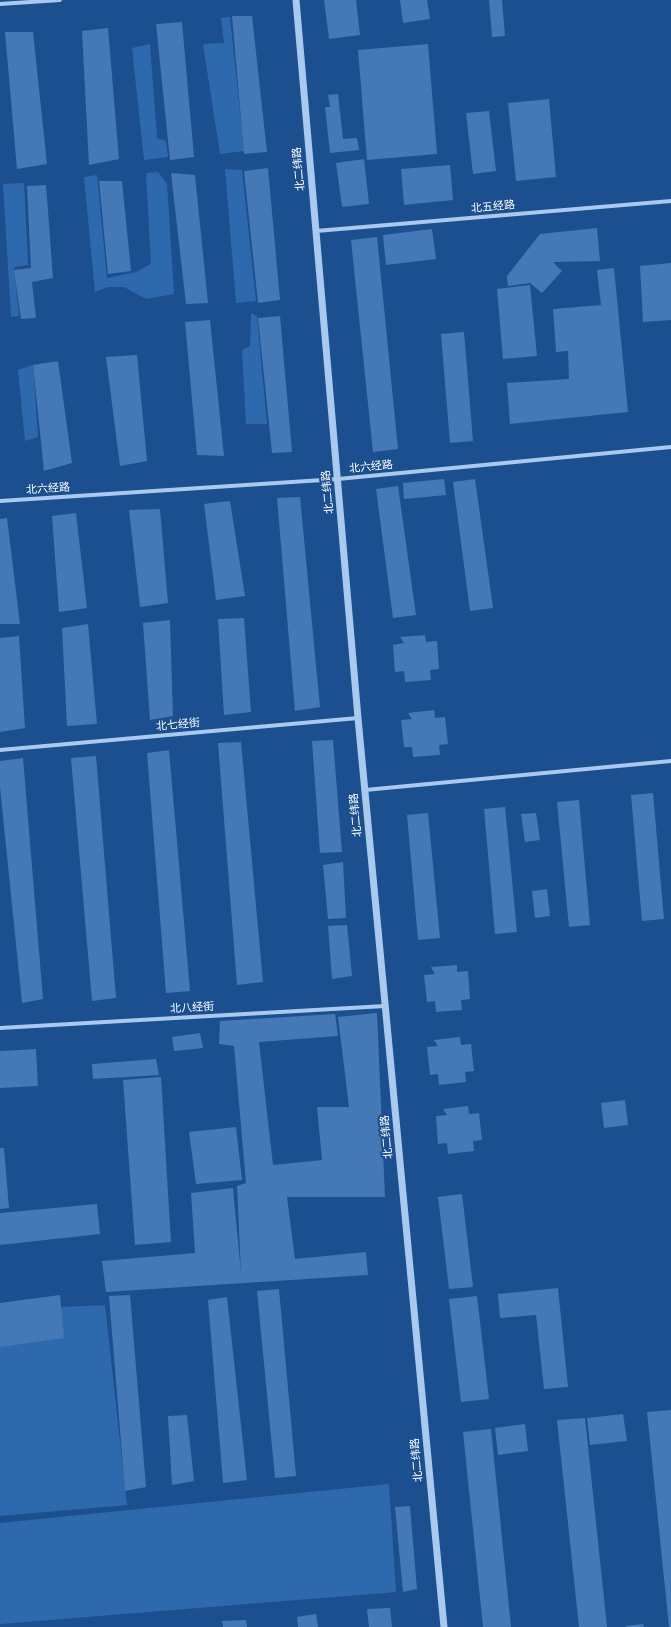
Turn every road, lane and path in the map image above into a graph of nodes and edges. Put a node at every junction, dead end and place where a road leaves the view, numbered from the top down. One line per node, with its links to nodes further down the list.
1 (60, 0): 3 (street)
2 (296, 0): 5 (street, 北二纬路)
3 (0, 4)
4 (671, 201): 5 (street, 北五经路)
5 (316, 231): 7 (street, 北二纬路)
6 (671, 447): 7 (street, 北六经路)
7 (338, 479): 8 (street, 北六经路); 9 (street, 北二纬路)
8 (0, 501)
9 (358, 718): 10 (street, 北七经街); 12 (street, 北二纬路)
10 (0, 750)
11 (671, 761): 12 (street)
12 (365, 790): 13 (street, 北二纬路)
13 (385, 1006): 14 (street, 北八经街); 15 (street, 北二纬路)
14 (0, 1028)
15 (444, 1627)

